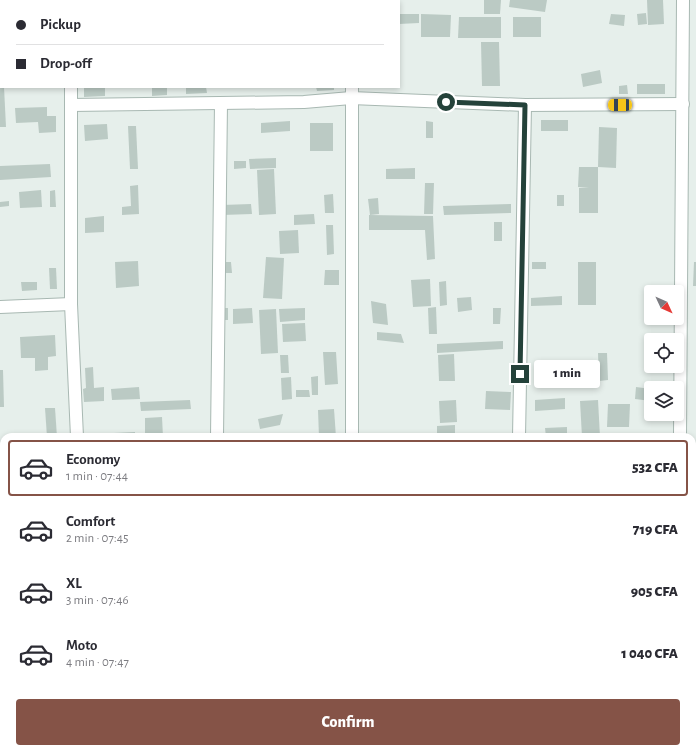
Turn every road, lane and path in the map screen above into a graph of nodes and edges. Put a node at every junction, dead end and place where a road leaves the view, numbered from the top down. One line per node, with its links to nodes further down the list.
1 (683, 0): 5 (street)
2 (71, 88): 6 (street)
3 (352, 92): 4 (street); 7 (street); 12 (street)
4 (221, 103): 6 (street); 11 (street)
5 (683, 104): 7 (street); 14 (street)
6 (71, 105): 8 (street)
7 (525, 105): 13 (street)
8 (71, 304): 9 (street); 10 (street)
9 (0, 306)
10 (77, 433)
11 (217, 433)
12 (352, 433)
13 (519, 433)
14 (680, 433)

